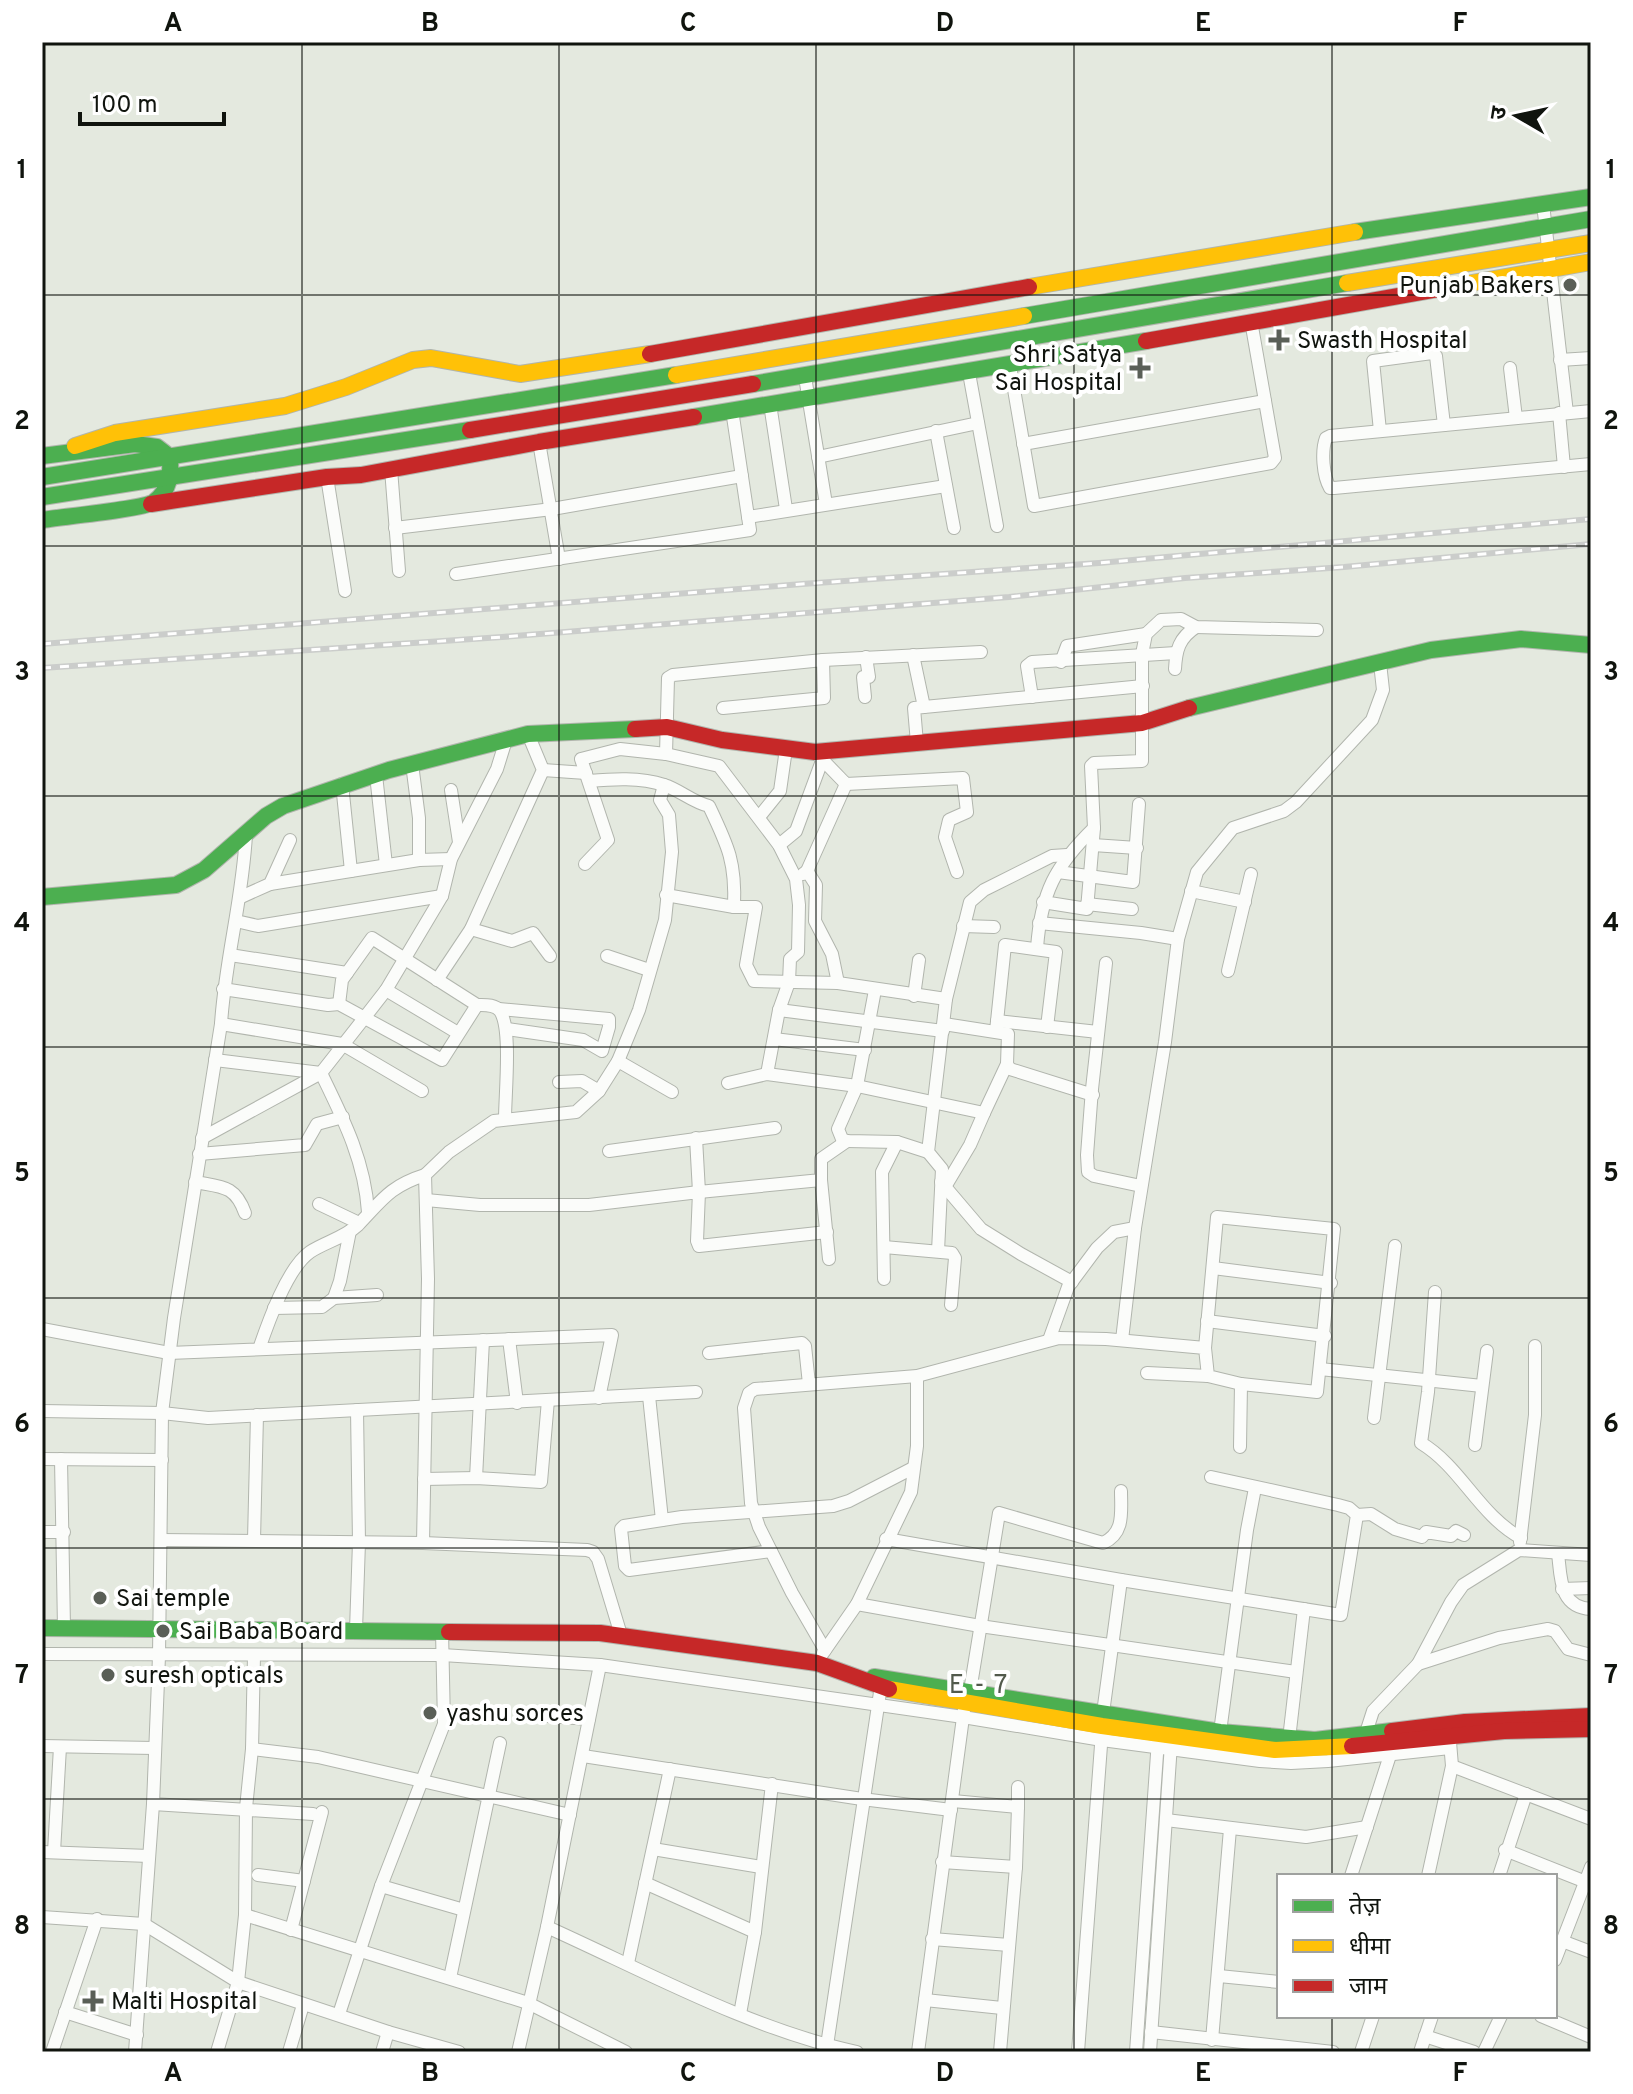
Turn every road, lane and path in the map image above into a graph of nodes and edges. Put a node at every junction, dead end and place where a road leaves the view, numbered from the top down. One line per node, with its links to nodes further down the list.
1 (1591, 197): 2 (street)
2 (1543, 204): 4 (street); 29 (street)
3 (1591, 219): 4 (street)
4 (1545, 227): 6 (street); 30 (street)
5 (1591, 243): 6 (street)
6 (1548, 250): 8 (street); 15 (street)
7 (1591, 262): 8 (street)
8 (1549, 269): 9 (street); 11 (street)
9 (1251, 321): 12 (street); 17 (street)
10 (1591, 358): 11 (street)
11 (1560, 360): 21 (street)
12 (1010, 366): 14 (street); 28 (street)
13 (1510, 368): 22 (street)
14 (969, 373): 16 (street); 23 (street)
15 (805, 377): 16 (street); 38 (street)
16 (807, 398): 18 (street); 31 (street)
17 (1265, 401): 28 (street); 28 (street)
18 (770, 404): 19 (street); 44 (street)
19 (732, 410): 27 (street); 35 (street)
20 (1591, 411): 21 (street)
21 (1563, 413): 22 (street); 33 (street)
22 (1516, 418): 24 (street)
23 (978, 423): 25 (street); 47 (street)
24 (1444, 425): 26 (street); 26 (street)
25 (936, 431): 31 (street); 39 (street)
26 (1380, 431): 33 (street)
27 (539, 442): 34 (street); 43 (street)
28 (1023, 444)
29 (44, 456): 30 (street)
30 (170, 457): 36 (street); 38 (street)
31 (818, 457): 42 (street)
32 (1591, 464): 33 (street)
33 (1564, 467)
34 (391, 469): 37 (street); 48 (street)
35 (742, 476): 43 (street); 45 (street)
36 (42, 477)
37 (327, 477): 41 (street); 53 (street)
38 (172, 480): 40 (street); 41 (street)
39 (946, 486): 42 (street); 49 (street)
40 (42, 497)
41 (151, 504): 46 (street)
42 (826, 504): 44 (street)
43 (552, 509): 48 (street); 50 (street)
44 (786, 509): 45 (street)
45 (748, 517): 50 (street)
46 (42, 520)
47 (997, 526)
48 (395, 528): 51 (street)
49 (954, 528)
50 (559, 559): 52 (street)
51 (399, 571)
52 (456, 574)
53 (345, 591)
54 (1196, 627): 55 (street); 56 (street); 59 (street)
55 (1317, 630)
56 (1146, 634): 60 (street); 64 (street)
57 (1591, 645): 65 (street)
58 (981, 652): 61 (street)
59 (1176, 653): 60 (street); 66 (street)
60 (1142, 654): 64 (street); 67 (street)
61 (913, 655): 62 (street); 70 (street)
62 (866, 657): 63 (street); 68 (street)
63 (823, 660): 71 (street); 73 (street)
64 (1061, 662): 69 (street)
65 (1380, 663): 72 (street); 109 (street)
66 (1175, 669)
67 (1143, 686): 69 (street); 72 (street)
68 (865, 697)
69 (1032, 697): 70 (street)
70 (924, 707): 76 (street)
71 (723, 708)
72 (1142, 723): 76 (street); 90 (street)
73 (667, 727): 74 (street); 77 (street); 78 (street)
74 (528, 734): 75 (street); 81 (street)
75 (506, 740): 80 (street); 93 (street)
76 (917, 743): 79 (street)
77 (786, 749): 79 (street); 89 (street)
78 (666, 754): 83 (street); 89 (street)
79 (819, 755): 85 (street); 94 (street)
80 (412, 764): 82 (street); 99 (street)
81 (543, 770): 83 (street); 123 (street)
82 (376, 775): 84 (street); 101 (street)
83 (587, 777): 86 (street); 100 (street)
84 (342, 784): 91 (street); 102 (street)
85 (846, 784): 103 (street); 106 (street)
86 (664, 785): 110 (street); 117 (street)
87 (451, 790): 93 (street)
88 (1139, 804): 96 (street)
89 (759, 817): 94 (street)
90 (1094, 828): 95 (street); 97 (street)
91 (246, 834): 112 (street); 113 (street)
92 (290, 840): 108 (street)
93 (459, 842): 98 (street)
94 (779, 845): 106 (street)
95 (1093, 845): 96 (street); 107 (street)
96 (1137, 848): 107 (street)
97 (1067, 855): 104 (street); 121 (street)
98 (451, 859): 99 (street); 111 (street)
99 (419, 860): 101 (street)
100 (585, 864)
101 (386, 865): 102 (street)
102 (351, 871): 108 (street)
103 (957, 872)
104 (1058, 872): 107 (street); 114 (street)
105 (1251, 874): 115 (street)
106 (801, 875): 136 (street); 137 (street)
107 (1090, 877): 116 (street)
108 (270, 884): 113 (street)
109 (1191, 891): 115 (street); 124 (street)
110 (666, 895): 117 (street); 132 (street)
111 (442, 896): 119 (street); 129 (street)
112 (42, 897)
113 (241, 897): 119 (street)
114 (1043, 902): 116 (street); 120 (street)
115 (1245, 902): 133 (street)
116 (1087, 904): 118 (street)
117 (734, 907): 136 (street)
118 (1132, 909)
119 (236, 921): 126 (street)
120 (1039, 923): 124 (street); 125 (street)
121 (963, 926): 122 (street); 142 (street)
122 (994, 927)
123 (471, 929): 127 (street); 135 (street)
124 (1178, 939): 188 (street)
125 (1037, 948): 150 (street); 151 (street)
126 (230, 955): 134 (street); 138 (street)
127 (550, 956)
128 (607, 956): 132 (street)
129 (404, 959): 134 (street); 135 (street); 139 (street)
130 (919, 960): 141 (street)
131 (1106, 963): 154 (street)
132 (649, 970): 161 (street)
133 (1228, 971)
134 (347, 973): 143 (street)
135 (437, 980): 144 (street)
136 (789, 982): 137 (street); 146 (street)
137 (838, 983): 140 (street)
138 (223, 989): 143 (street); 149 (street)
139 (386, 990): 147 (street); 155 (street)
140 (875, 990): 141 (street); 148 (street)
141 (914, 996): 142 (street)
142 (946, 999): 152 (street)
143 (339, 1004): 147 (street)
144 (477, 1005): 145 (street); 155 (street)
145 (499, 1009): 153 (street); 159 (street)
146 (779, 1010): 148 (street); 156 (street)
147 (365, 1017): 155 (street); 157 (street)
148 (871, 1021): 152 (street); 158 (street)
149 (221, 1024): 157 (street); 160 (street)
150 (997, 1026): 151 (street); 152 (street); 162 (street)
151 (1047, 1027): 154 (street)
152 (944, 1028): 172 (street)
153 (507, 1029): 159 (street); 175 (street)
154 (1098, 1032): 171 (street)
155 (458, 1033)
156 (774, 1039): 158 (street); 164 (street)
157 (342, 1044): 163 (street); 168 (street)
158 (865, 1050): 167 (street)
159 (602, 1051): 161 (street)
160 (215, 1060): 163 (street); 177 (street)
161 (618, 1060): 169 (street); 170 (street)
162 (1007, 1064): 171 (street); 173 (street)
163 (321, 1073): 174 (street); 177 (street)
164 (767, 1074): 166 (street); 167 (street)
165 (559, 1082): 169 (street)
166 (728, 1083)
167 (857, 1086): 172 (street); 179 (street)
168 (422, 1091)
169 (599, 1091): 175 (street)
170 (672, 1092)
171 (1093, 1095): 188 (street)
172 (934, 1101): 173 (street); 182 (street)
173 (984, 1113): 187 (street)
174 (343, 1117): 183 (street); 193 (street)
175 (505, 1119): 184 (street)
176 (775, 1128): 178 (street)
177 (202, 1138): 183 (street)
178 (696, 1138): 181 (street); 189 (street)
179 (847, 1141): 180 (street); 185 (street)
180 (897, 1142): 182 (street); 197 (street)
181 (609, 1151)
182 (928, 1152): 187 (street)
183 (199, 1154): 186 (street)
184 (425, 1175): 190 (street); 193 (street)
185 (821, 1180): 189 (street); 195 (street)
186 (195, 1182): 192 (street); 221 (street)
187 (943, 1184): 198 (street); 202 (street)
188 (1141, 1186): 194 (street)
189 (699, 1192): 190 (street); 195 (street)
190 (426, 1200): 216 (street)
191 (319, 1204): 193 (street)
192 (245, 1213)
193 (359, 1222): 206 (street); 208 (street)
194 (1135, 1228): 202 (street); 215 (street)
195 (827, 1232): 199 (street)
196 (1395, 1246): 227 (street)
197 (884, 1247): 198 (street); 201 (street)
198 (938, 1251): 207 (street)
199 (829, 1259)
200 (1213, 1268): 203 (street); 203 (street); 209 (street)
201 (884, 1279)
202 (1072, 1282): 214 (street)
203 (1331, 1283): 211 (street)
204 (1435, 1292): 228 (street)
205 (377, 1295): 206 (street)
206 (334, 1298): 208 (street)
207 (951, 1305)
208 (274, 1308): 219 (street)
209 (1207, 1321): 211 (street); 218 (street)
210 (42, 1329): 221 (street)
211 (1325, 1336): 223 (street)
212 (509, 1339): 213 (street); 234 (street); 236 (street)
213 (483, 1340): 216 (street); 237 (street)
214 (1049, 1340): 215 (street); 225 (street)
215 (1122, 1340): 218 (street)
216 (426, 1341): 219 (street); 238 (street)
217 (1535, 1346): 266 (street)
218 (1205, 1348): 226 (street)
219 (259, 1349): 221 (street)
220 (1487, 1351): 231 (street)
221 (169, 1353): 241 (street)
222 (709, 1353): 229 (street)
223 (1320, 1369): 227 (street); 230 (street)
224 (1147, 1373): 226 (street)
225 (917, 1376): 229 (street); 249 (street)
226 (1208, 1376): 230 (street)
227 (1379, 1376): 228 (street); 243 (street)
228 (1427, 1381): 231 (street); 266 (street)
229 (809, 1384): 255 (street)
230 (1241, 1384): 245 (street)
231 (1482, 1386): 244 (street)
232 (696, 1392): 233 (street)
233 (649, 1396): 234 (street); 257 (street)
234 (599, 1398): 235 (street)
235 (548, 1400): 236 (street); 251 (street)
236 (517, 1403): 237 (street)
237 (482, 1405): 238 (street); 251 (street)
238 (424, 1406): 239 (street); 252 (street)
239 (357, 1410): 242 (street); 264 (street)
240 (42, 1411): 241 (street)
241 (162, 1413): 242 (street); 248 (street)
242 (257, 1415): 263 (street)
243 (1374, 1418)
244 (1475, 1445)
245 (1240, 1447)
246 (42, 1459): 247 (street)
247 (61, 1459): 248 (street); 259 (street)
248 (162, 1460): 262 (street)
249 (913, 1468): 255 (street); 261 (street)
250 (1211, 1477): 253 (street)
251 (476, 1478): 252 (street)
252 (424, 1479): 265 (street)
253 (1255, 1488): 256 (street); 274 (street)
254 (1121, 1491): 270 (street)
255 (754, 1512): 257 (street); 267 (street)
256 (1357, 1515): 260 (street); 276 (street)
257 (662, 1520): 267 (street)
258 (42, 1532): 259 (street)
259 (64, 1532): 280 (street)
260 (1464, 1535)
261 (886, 1539): 270 (street); 275 (street)
262 (161, 1540): 263 (street); 281 (street)
263 (254, 1540): 264 (street)
264 (359, 1542): 265 (street); 282 (street)
265 (423, 1543): 284 (street)
266 (1520, 1544): 268 (street); 293 (street)
267 (771, 1551): 291 (street)
268 (1558, 1553): 269 (street); 273 (street)
269 (1591, 1555)
270 (991, 1557): 271 (street); 278 (street)
271 (1121, 1580): 274 (street); 285 (street)
272 (1591, 1588): 273 (street)
273 (1562, 1589): 277 (street)
274 (1237, 1597): 276 (street); 292 (street)
275 (857, 1604): 278 (street); 291 (street)
276 (1304, 1609): 295 (street)
277 (1591, 1609)
278 (980, 1626): 285 (street); 297 (street)
279 (42, 1628): 280 (street)
280 (64, 1628): 281 (street)
281 (159, 1629): 282 (street); 289 (street)
282 (356, 1630): 283 (street)
283 (442, 1631): 284 (street); 287 (street)
284 (621, 1635): 291 (street)
285 (1112, 1645): 292 (street); 302 (street)
286 (42, 1654): 289 (street)
287 (442, 1655): 290 (street); 294 (street); 318 (street)
288 (1591, 1655): 293 (street)
289 (159, 1656): 290 (street); 312 (street)
290 (254, 1656): 313 (street)
291 (821, 1656): 296 (street)
292 (1229, 1663): 295 (street); 304 (street)
293 (1418, 1664): 308 (street)
294 (600, 1665): 298 (street); 301 (street)
295 (1296, 1672): 307 (street)
296 (881, 1682): 297 (street); 298 (street)
297 (966, 1703): 298 (street); 302 (street); 302 (street); 325 (street)
298 (877, 1705): 323 (street)
299 (534, 1715): 301 (street)
300 (1591, 1716): 306 (street)
301 (589, 1719): 315 (street)
302 (1102, 1726): 305 (street); 305 (street); 398 (street)
303 (1591, 1729): 306 (street)
304 (1220, 1732): 305 (street); 307 (street)
305 (1165, 1736): 308 (street); 314 (street); 330 (street); 399 (street)
306 (1449, 1737): 308 (street); 314 (street); 316 (street)
307 (1289, 1739): 308 (street)
308 (1364, 1741): 314 (street)
309 (500, 1743): 322 (street)
310 (42, 1746): 311 (street)
311 (60, 1747): 312 (street); 335 (street)
312 (154, 1748): 324 (street)
313 (252, 1749): 318 (street); 327 (street)
314 (1392, 1749): 331 (street)
315 (583, 1756): 317 (street); 328 (street)
316 (1452, 1766): 321 (street); 341 (street)
317 (670, 1769): 319 (street); 333 (street)
318 (423, 1782): 322 (street); 348 (street)
319 (772, 1784): 323 (street); 338 (street)
320 (1018, 1787): 326 (street)
321 (1526, 1794): 329 (street); 334 (street)
322 (489, 1796): 328 (street); 349 (street)
323 (862, 1799): 325 (street); 386 (street)
324 (153, 1804): 327 (street); 336 (street)
325 (952, 1805): 326 (street); 337 (street)
326 (1018, 1807): 339 (street)
327 (246, 1808): 345 (street); 350 (street)
328 (570, 1815): 354 (street)
329 (1591, 1819)
330 (1166, 1820): 332 (street); 380 (street)
331 (1367, 1827): 332 (street); 342 (street)
332 (1230, 1829): 364 (street)
333 (653, 1849): 338 (street); 346 (street)
334 (1505, 1850): 343 (street); 347 (street)
335 (48, 1852): 336 (street)
336 (149, 1856): 353 (street)
337 (942, 1862): 339 (street); 357 (street)
338 (761, 1867): 356 (street)
339 (1016, 1867): 359 (street)
340 (1591, 1867): 347 (street)
341 (1431, 1873)
342 (1352, 1874)
343 (1499, 1874)
344 (258, 1875): 345 (street)
345 (304, 1881): 355 (street)
346 (645, 1883): 356 (street); 363 (street)
347 (1588, 1883): 358 (street)
348 (381, 1886): 349 (street); 360 (street)
349 (464, 1910): 365 (street)
350 (245, 1915): 355 (street); 366 (street)
351 (42, 1917): 352 (street)
352 (97, 1919): 353 (street); 372 (street)
353 (144, 1924): 366 (street); 381 (street)
354 (547, 1927): 363 (street); 369 (street)
355 (291, 1930): 360 (street)
356 (755, 1932): 374 (street)
357 (932, 1939): 359 (street); 368 (street)
358 (1562, 1941): 361 (street); 362 (street)
359 (1009, 1945): 371 (street)
360 (359, 1950): 365 (street); 373 (street)
361 (1591, 1952)
362 (1557, 1955)
363 (628, 1963): 374 (street)
364 (1219, 1976): 367 (street); 384 (street)
365 (450, 1978): 369 (street)
366 (238, 1982): 370 (street); 389 (street)
367 (1277, 1982)
368 (925, 2000): 371 (street); 396 (street)
369 (528, 2003): 385 (street); 393 (street)
370 (303, 2005): 373 (street); 390 (street)
371 (1002, 2008): 397 (street)
372 (65, 2012): 381 (street); 387 (street)
373 (339, 2014): 379 (street)
374 (740, 2014): 386 (street)
375 (1372, 2018): 402 (street)
376 (1431, 2018): 382 (street)
377 (1500, 2018): 405 (street)
378 (1546, 2018): 383 (street)
379 (388, 2032): 391 (street); 392 (street)
380 (1151, 2032): 384 (street); 400 (street)
381 (137, 2035): 388 (street)
382 (1425, 2036): 403 (street); 404 (street)
383 (1591, 2037)
384 (1212, 2040): 401 (street)
385 (597, 2046): 394 (street)
386 (827, 2049): 395 (street)
387 (52, 2052)
388 (135, 2052)
389 (217, 2052)
390 (289, 2052)
391 (382, 2052)
392 (459, 2052)
393 (518, 2052)
394 (626, 2052)
395 (857, 2052)
396 (918, 2052)
397 (1000, 2052)
398 (1078, 2052)
399 (1136, 2052)
400 (1150, 2052)
401 (1333, 2052)
402 (1361, 2052)
403 (1420, 2052)
404 (1474, 2052)
405 (1484, 2052)

